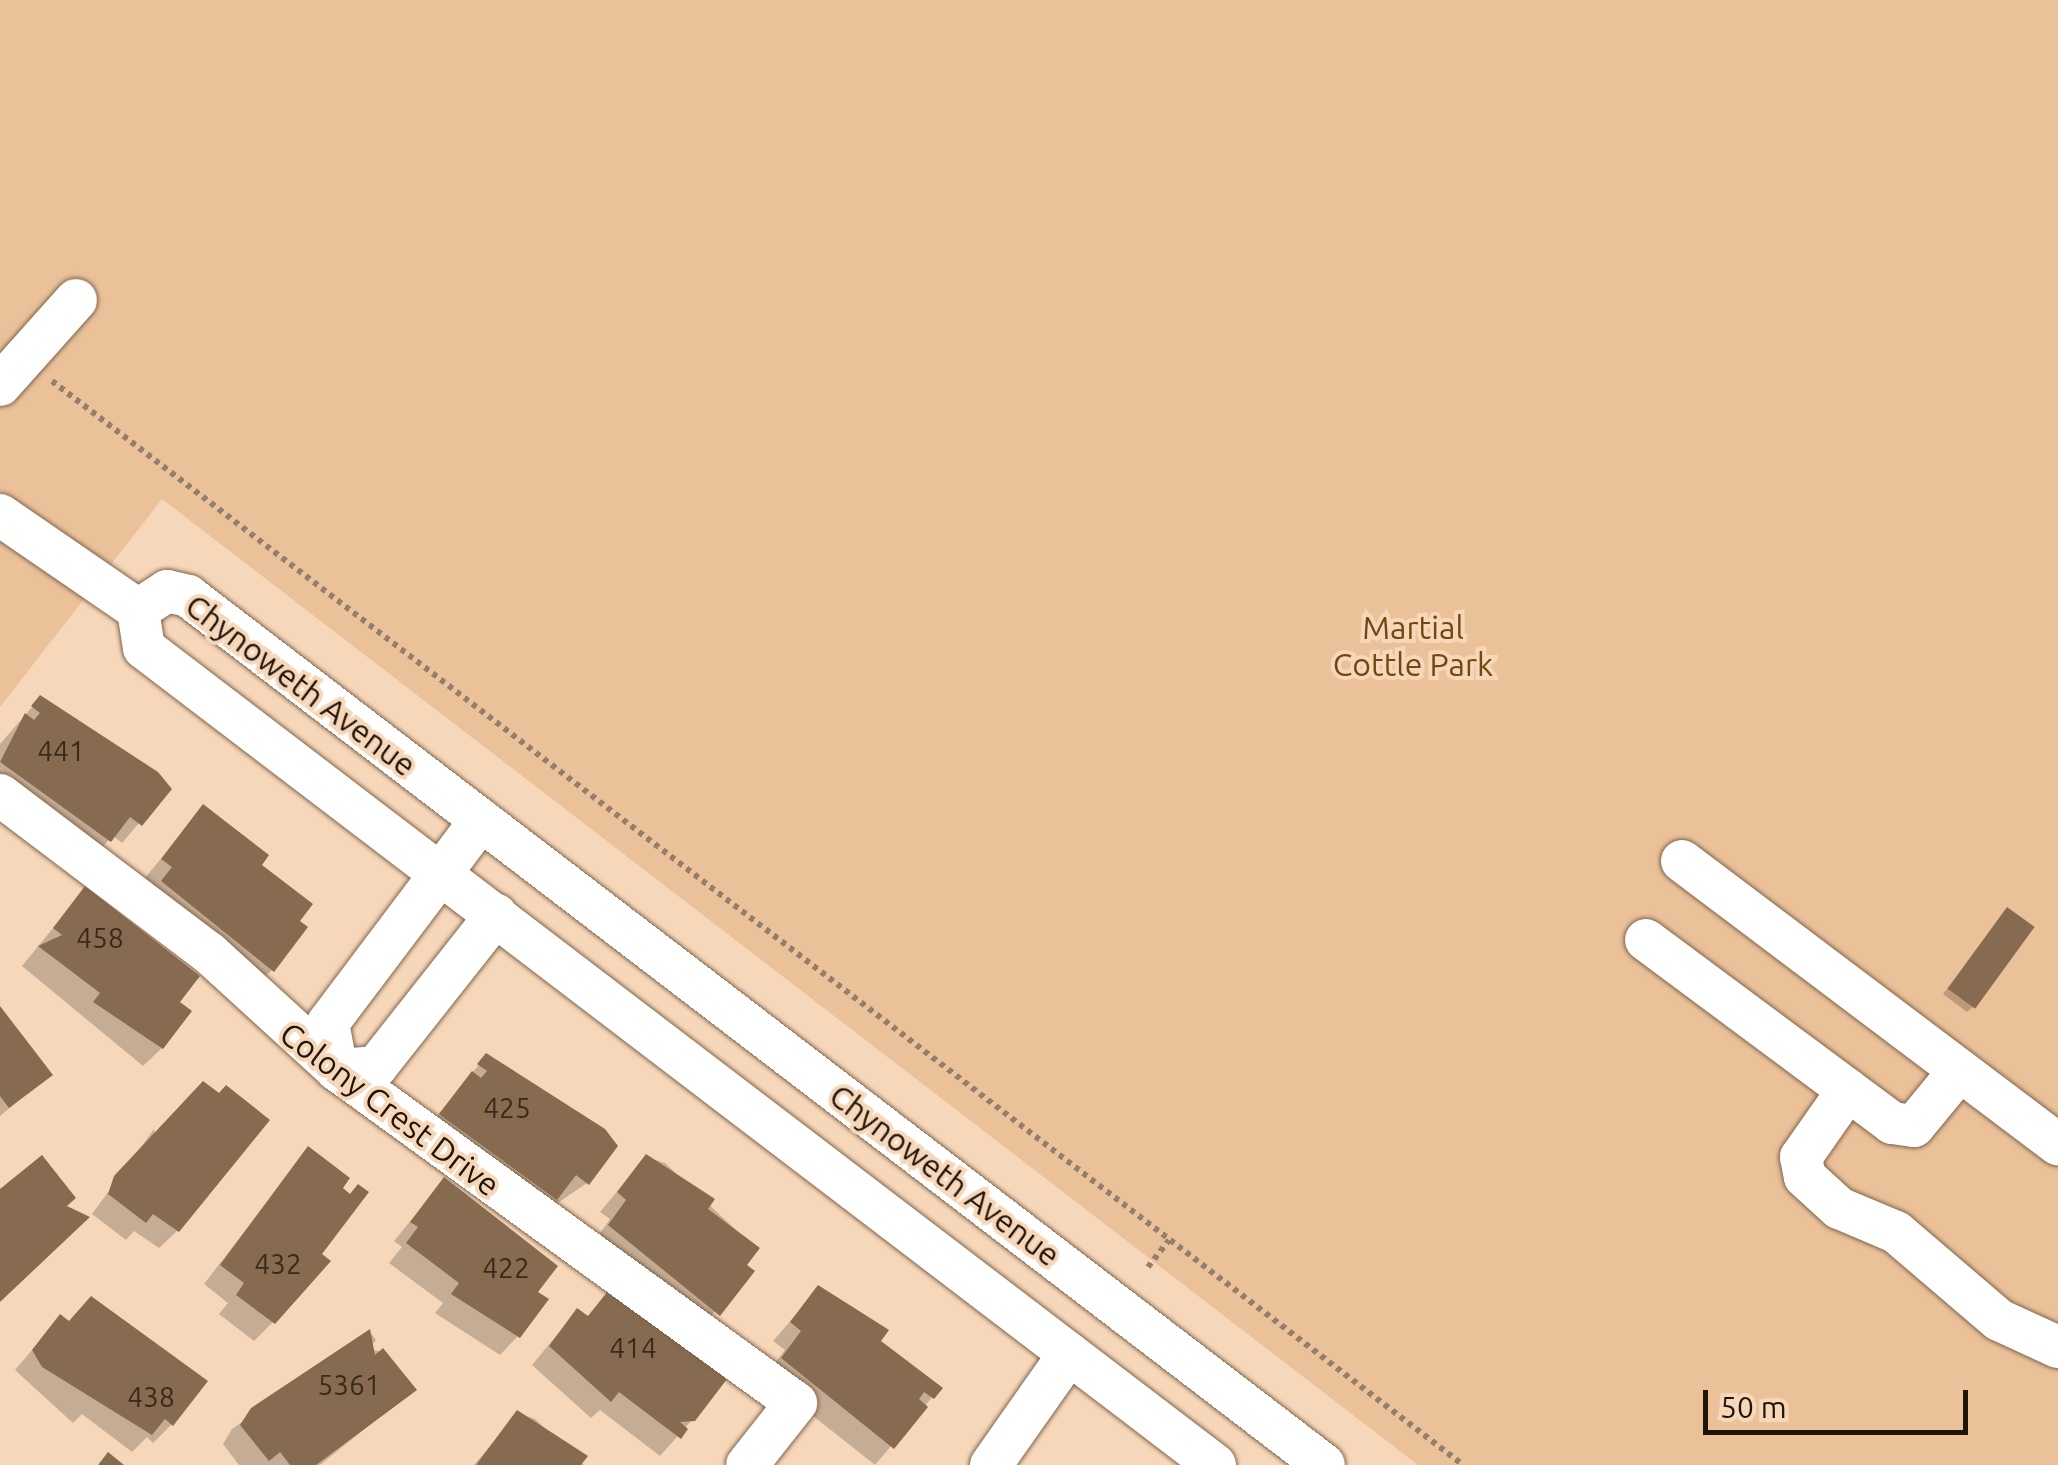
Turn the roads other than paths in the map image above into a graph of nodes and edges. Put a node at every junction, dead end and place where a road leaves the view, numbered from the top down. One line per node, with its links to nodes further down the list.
1 (76, 300): 2 (street)
2 (10, 370)
3 (0, 515): 4 (street)
4 (138, 610): 6 (street, Chynoweth Avenue); 8 (street, Chynoweth Avenue)
5 (0, 794): 11 (street, Colony Crest Drive)
6 (480, 820): 8 (street); 20 (street, Chynoweth Avenue)
7 (1682, 861): 12 (street)
8 (437, 878): 9 (street, Chynoweth Avenue); 11 (street)
9 (496, 915): 11 (street); 16 (street, Chynoweth Avenue)
10 (1646, 940): 13 (street)
11 (337, 1070): 17 (street, Colony Crest Drive)
12 (1960, 1070): 13 (street); 14 (street)
13 (1848, 1090): 15 (street)
14 (2058, 1144)
15 (2058, 1346)
16 (1069, 1354): 18 (street); 19 (street, Chynoweth Avenue)
17 (747, 1465)
18 (991, 1465)
19 (1215, 1465)
20 (1324, 1465)

